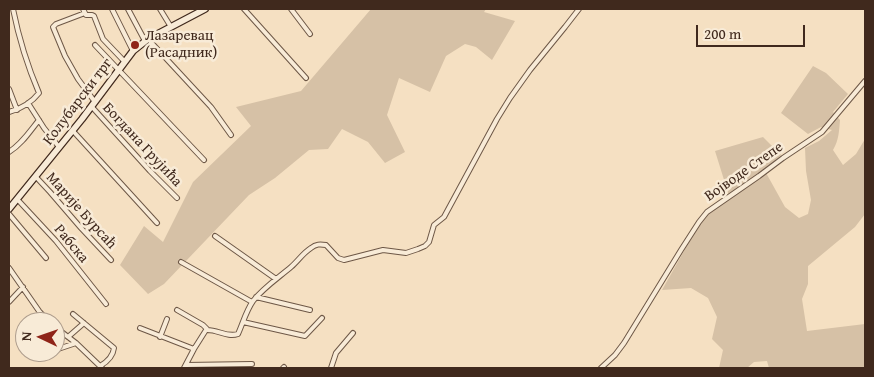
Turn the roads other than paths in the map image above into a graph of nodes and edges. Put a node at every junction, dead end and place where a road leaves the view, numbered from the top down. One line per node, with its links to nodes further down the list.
1 (13, 9): 21 (street)
2 (112, 9): 15 (street)
3 (128, 9): 13 (street)
4 (160, 9): 11 (street)
5 (205, 9): 10 (street, Колубарски трг)
6 (244, 9): 18 (street)
7 (291, 9): 12 (street)
8 (578, 9): 42 (street)
9 (84, 11): 16 (street); 22 (street, Богдана Грујића)
10 (196, 11): 11 (street, Колубарски трг)
11 (170, 27): 13 (street, Колубарски трг)
12 (310, 34)
13 (146, 40): 15 (street, Колубарски трг); 27 (street)
14 (95, 45): 17 (street)
15 (133, 51): 16 (street, Колубарски трг)
16 (124, 61): 17 (street, Колубарски трг)
17 (118, 70): 22 (street, Колубарски трг); 30 (street)
18 (306, 78)
19 (865, 80): 69 (street, Војводе Степе)
20 (9, 89): 23 (street)
21 (28, 103): 23 (street); 25 (street)
22 (93, 105): 26 (street, Колубарски трг); 32 (street, Богдана Грујића)
23 (17, 110): 24 (street)
24 (9, 112)
25 (39, 120): 28 (street); 29 (street)
26 (73, 131): 28 (street, Колубарски трг); 36 (street)
27 (231, 135)
28 (60, 147): 31 (street, Колубарски трг)
29 (9, 152)
30 (204, 160)
31 (36, 177): 33 (street, Колубарски трг); 39 (street, Марије Бурсаћ)
32 (177, 198)
33 (17, 199): 34 (street, Колубарски трг); 47 (street, Рабска)
34 (9, 209)
35 (9, 214): 38 (street)
36 (158, 224)
37 (215, 236): 42 (street)
38 (46, 258)
39 (111, 260)
40 (181, 262): 46 (street)
41 (9, 268): 43 (street)
42 (276, 279): 44 (street)
43 (23, 287): 45 (street); 50 (street)
44 (256, 297): 46 (street); 49 (street)
45 (9, 302)
46 (252, 302): 54 (street)
47 (106, 304)
48 (177, 310): 57 (street)
49 (310, 310)
50 (40, 312)
51 (73, 314): 55 (street)
52 (322, 318): 54 (street)
53 (167, 319): 61 (street)
54 (243, 322): 57 (street)
55 (84, 324): 60 (street); 67 (street)
56 (140, 328): 61 (street)
57 (207, 329): 64 (street)
58 (353, 333): 68 (street)
59 (65, 335): 60 (street)
60 (68, 337): 62 (street)
61 (160, 337): 64 (street)
62 (76, 343): 63 (street); 67 (street)
63 (65, 347)
64 (194, 349): 66 (street)
65 (252, 364): 66 (street)
66 (185, 366)
67 (101, 367)
68 (331, 368)
69 (601, 368)

